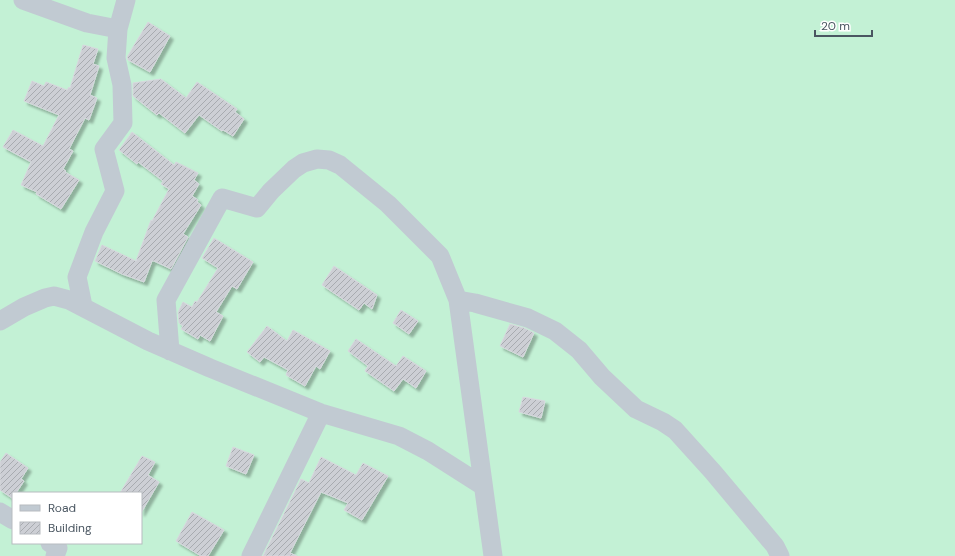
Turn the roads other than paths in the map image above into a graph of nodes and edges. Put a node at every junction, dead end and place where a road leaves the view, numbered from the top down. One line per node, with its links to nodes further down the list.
1 (23, 0): 3 (street)
2 (126, 0): 3 (street)
3 (118, 29): 4 (street)
4 (77, 277): 5 (street); 7 (street)
5 (54, 296): 7 (street); 8 (street)
6 (458, 300): 9 (street); 11 (street); 18 (street)
7 (82, 306): 9 (street)
8 (0, 321)
9 (170, 351): 10 (street)
10 (320, 413): 11 (street); 16 (street)
11 (483, 486): 17 (street)
12 (0, 512): 13 (street)
13 (12, 519)
14 (52, 544): 15 (street)
15 (55, 556)
16 (252, 556)
17 (493, 556)
18 (780, 556)

